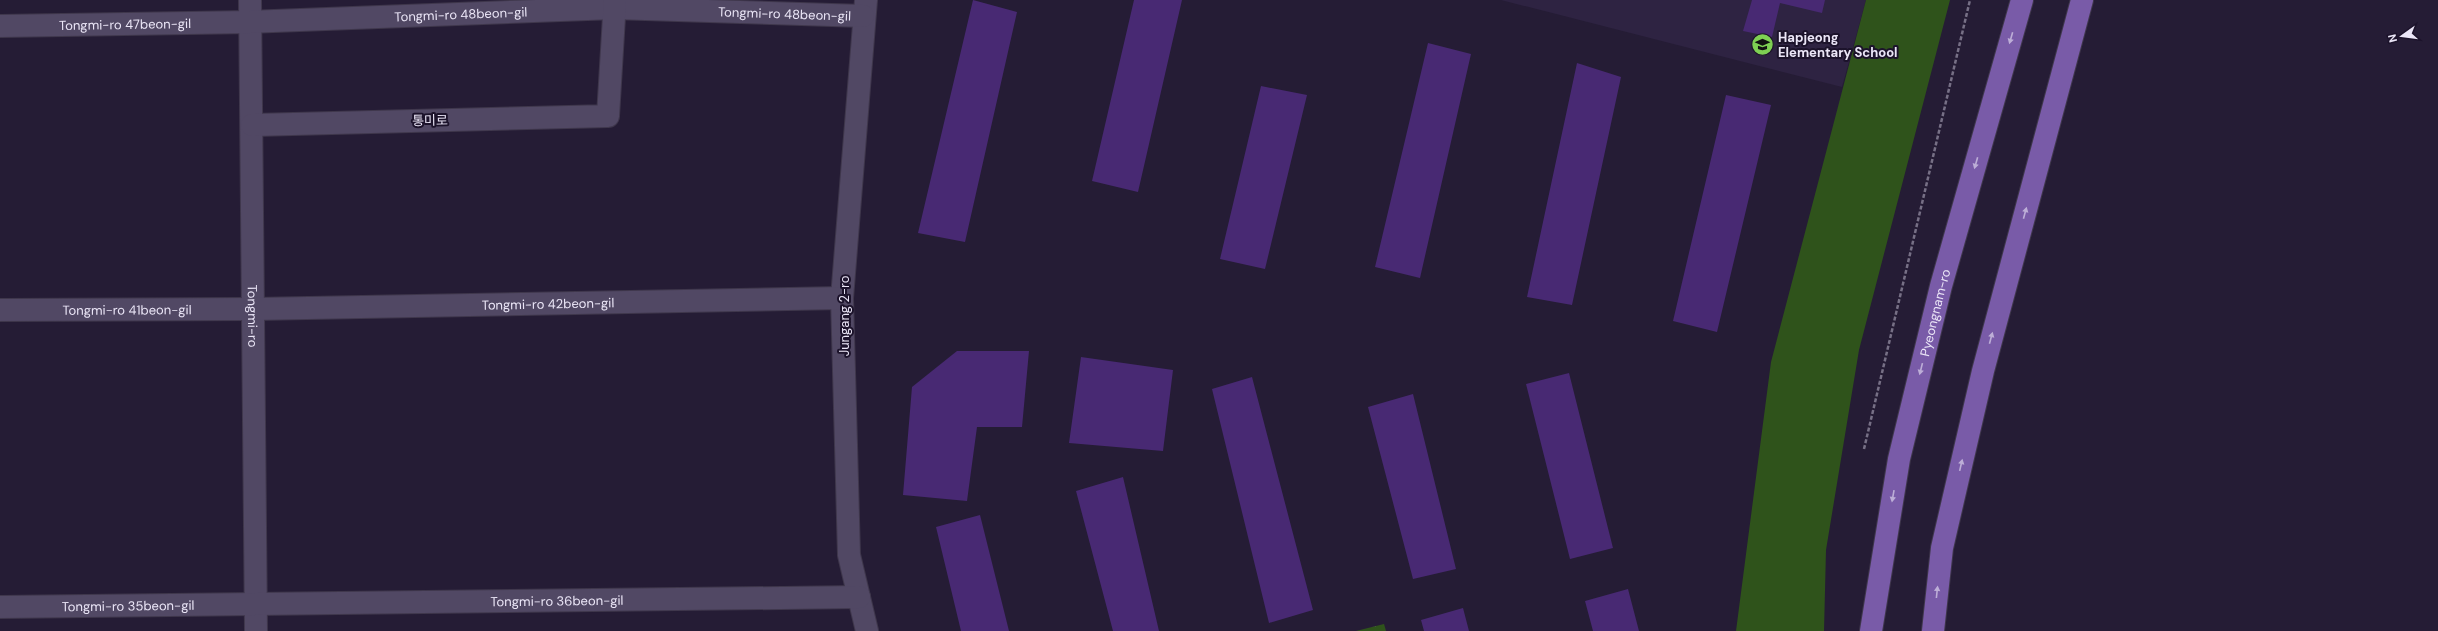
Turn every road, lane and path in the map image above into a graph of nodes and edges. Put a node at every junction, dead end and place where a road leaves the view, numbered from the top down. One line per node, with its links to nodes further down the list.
1 (250, 0): 7 (street, Tongmi-ro)
2 (1970, 0): 13 (path)
3 (2022, 0): 19 (main road, Pyeongnam-ro, one-way to 19)
4 (2082, 0): 20 (main road, one-way to 4)
5 (615, 4): 6 (street, Tongmi-ro 48beon-gil); 7 (street, Tongmi-ro 48beon-gil); 9 (street, 통미로)
6 (864, 8): 10 (street, Jungang 2-ro)
7 (250, 22): 8 (street, Tongmi-ro 47beon-gil); 9 (street, Tongmi-ro)
8 (0, 26)
9 (252, 125): 11 (street, Tongmi-ro)
10 (842, 298): 11 (street, Tongmi-ro 42beon-gil); 14 (street, Jungang 2-ro)
11 (253, 309): 12 (street, Tongmi-ro 41beon-gil); 15 (street, Tongmi-ro)
12 (0, 310)
13 (1864, 449)
14 (859, 598): 15 (street, Tongmi-ro 36beon-gil); 18 (street, Jungang 2-ro)
15 (255, 605): 16 (street, Tongmi-ro 35beon-gil); 17 (street, Tongmi-ro)
16 (0, 607)
17 (256, 631)
18 (867, 631)
19 (1871, 631)
20 (1933, 631)

